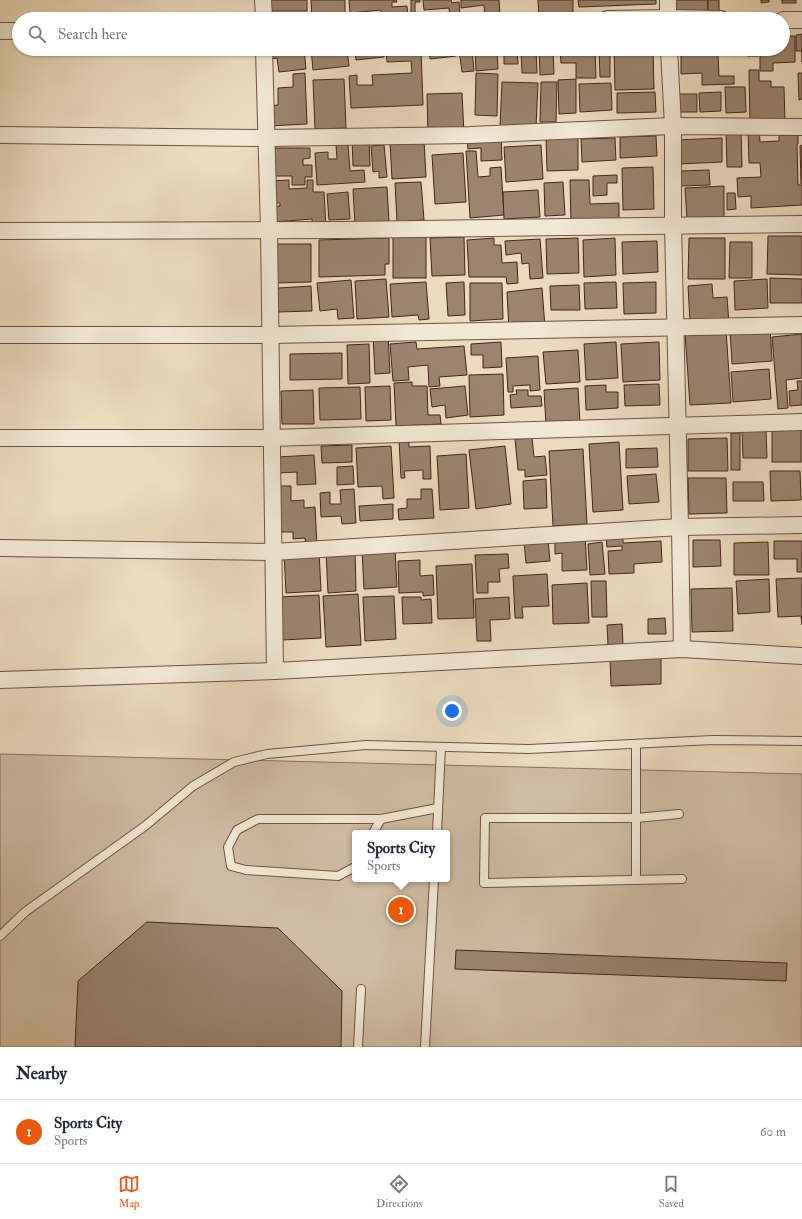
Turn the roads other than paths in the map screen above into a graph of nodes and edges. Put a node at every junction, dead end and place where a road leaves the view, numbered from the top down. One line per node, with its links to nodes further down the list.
1 (263, 0): 3 (street)
2 (668, 0): 4 (street)
3 (264, 12)
4 (668, 12)
5 (790, 20): 6 (street)
6 (802, 20)
7 (0, 31): 8 (street)
8 (12, 31)
9 (264, 56): 14 (street)
10 (670, 56): 11 (street)
11 (673, 126): 12 (street); 14 (street); 16 (street)
12 (802, 127)
13 (0, 135): 14 (street)
14 (266, 138): 18 (street)
15 (802, 224): 16 (street)
16 (673, 225): 18 (street); 20 (street)
17 (0, 231): 18 (street)
18 (269, 231): 22 (street)
19 (802, 325): 20 (street)
20 (675, 328): 22 (street); 24 (street)
21 (0, 335): 22 (street)
22 (270, 335): 26 (street)
23 (802, 422): 24 (street)
24 (678, 426): 26 (street); 27 (street)
25 (0, 438): 26 (street)
26 (271, 438): 30 (street)
27 (680, 526): 28 (street); 30 (street); 31 (street)
28 (802, 526)
29 (0, 548): 30 (street)
30 (273, 552): 33 (street)
31 (682, 650): 32 (street); 33 (street)
32 (802, 656)
33 (275, 671): 34 (street)
34 (0, 680)
35 (802, 740): 36 (lane)
36 (636, 744): 37 (lane); 40 (lane)
37 (441, 747): 38 (lane); 48 (lane)
38 (438, 808): 41 (lane); 43 (lane)
39 (679, 814): 40 (lane)
40 (636, 818): 46 (lane); 46 (lane)
41 (381, 819): 42 (lane); 44 (lane)
42 (376, 830)
43 (437, 830)
44 (352, 869)
45 (682, 879): 46 (lane)
46 (636, 880)
47 (434, 882): 51 (lane)
48 (0, 936)
49 (361, 989): 50 (lane)
50 (358, 1047)
51 (425, 1047)

